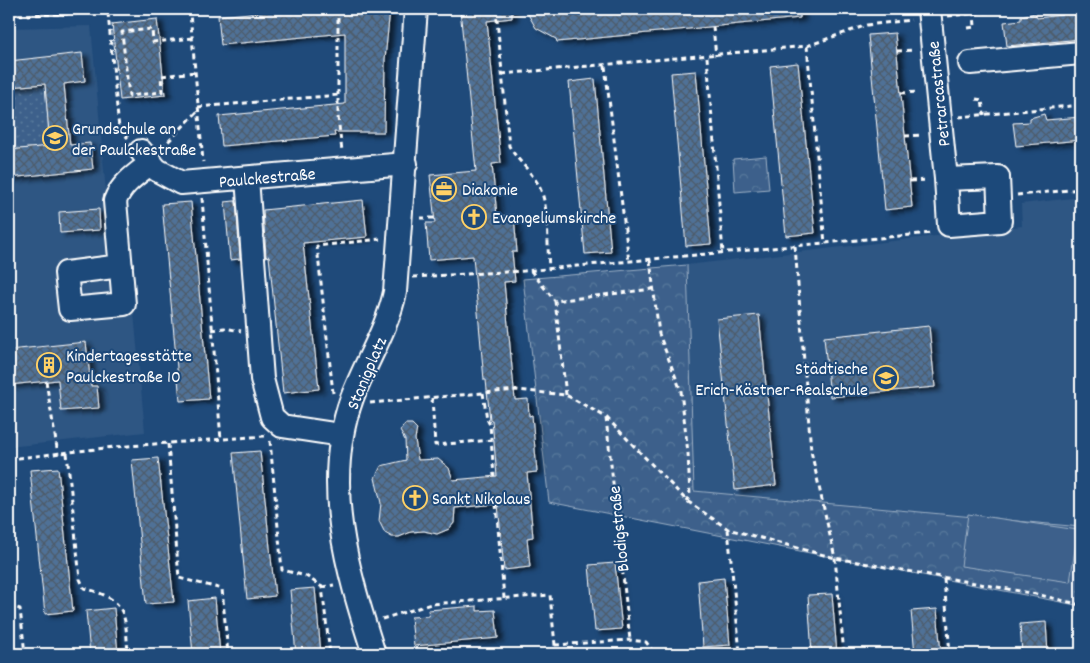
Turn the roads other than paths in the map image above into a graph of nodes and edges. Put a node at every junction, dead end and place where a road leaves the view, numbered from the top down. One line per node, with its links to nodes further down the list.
1 (416, 9): 5 (street, Stanigplatz)
2 (929, 13): 7 (street, Petrarcastraße)
3 (1081, 53): 4 (street)
4 (970, 63)
5 (406, 164): 6 (street, Paulckestraße); 9 (street, Stanigplatz)
6 (247, 178): 8 (street, Paulckestraße); 9 (street)
7 (938, 179): 7 (street, Petrarcastraße)
8 (121, 266)
9 (347, 416): 10 (street, Stanigplatz)
10 (374, 654)

